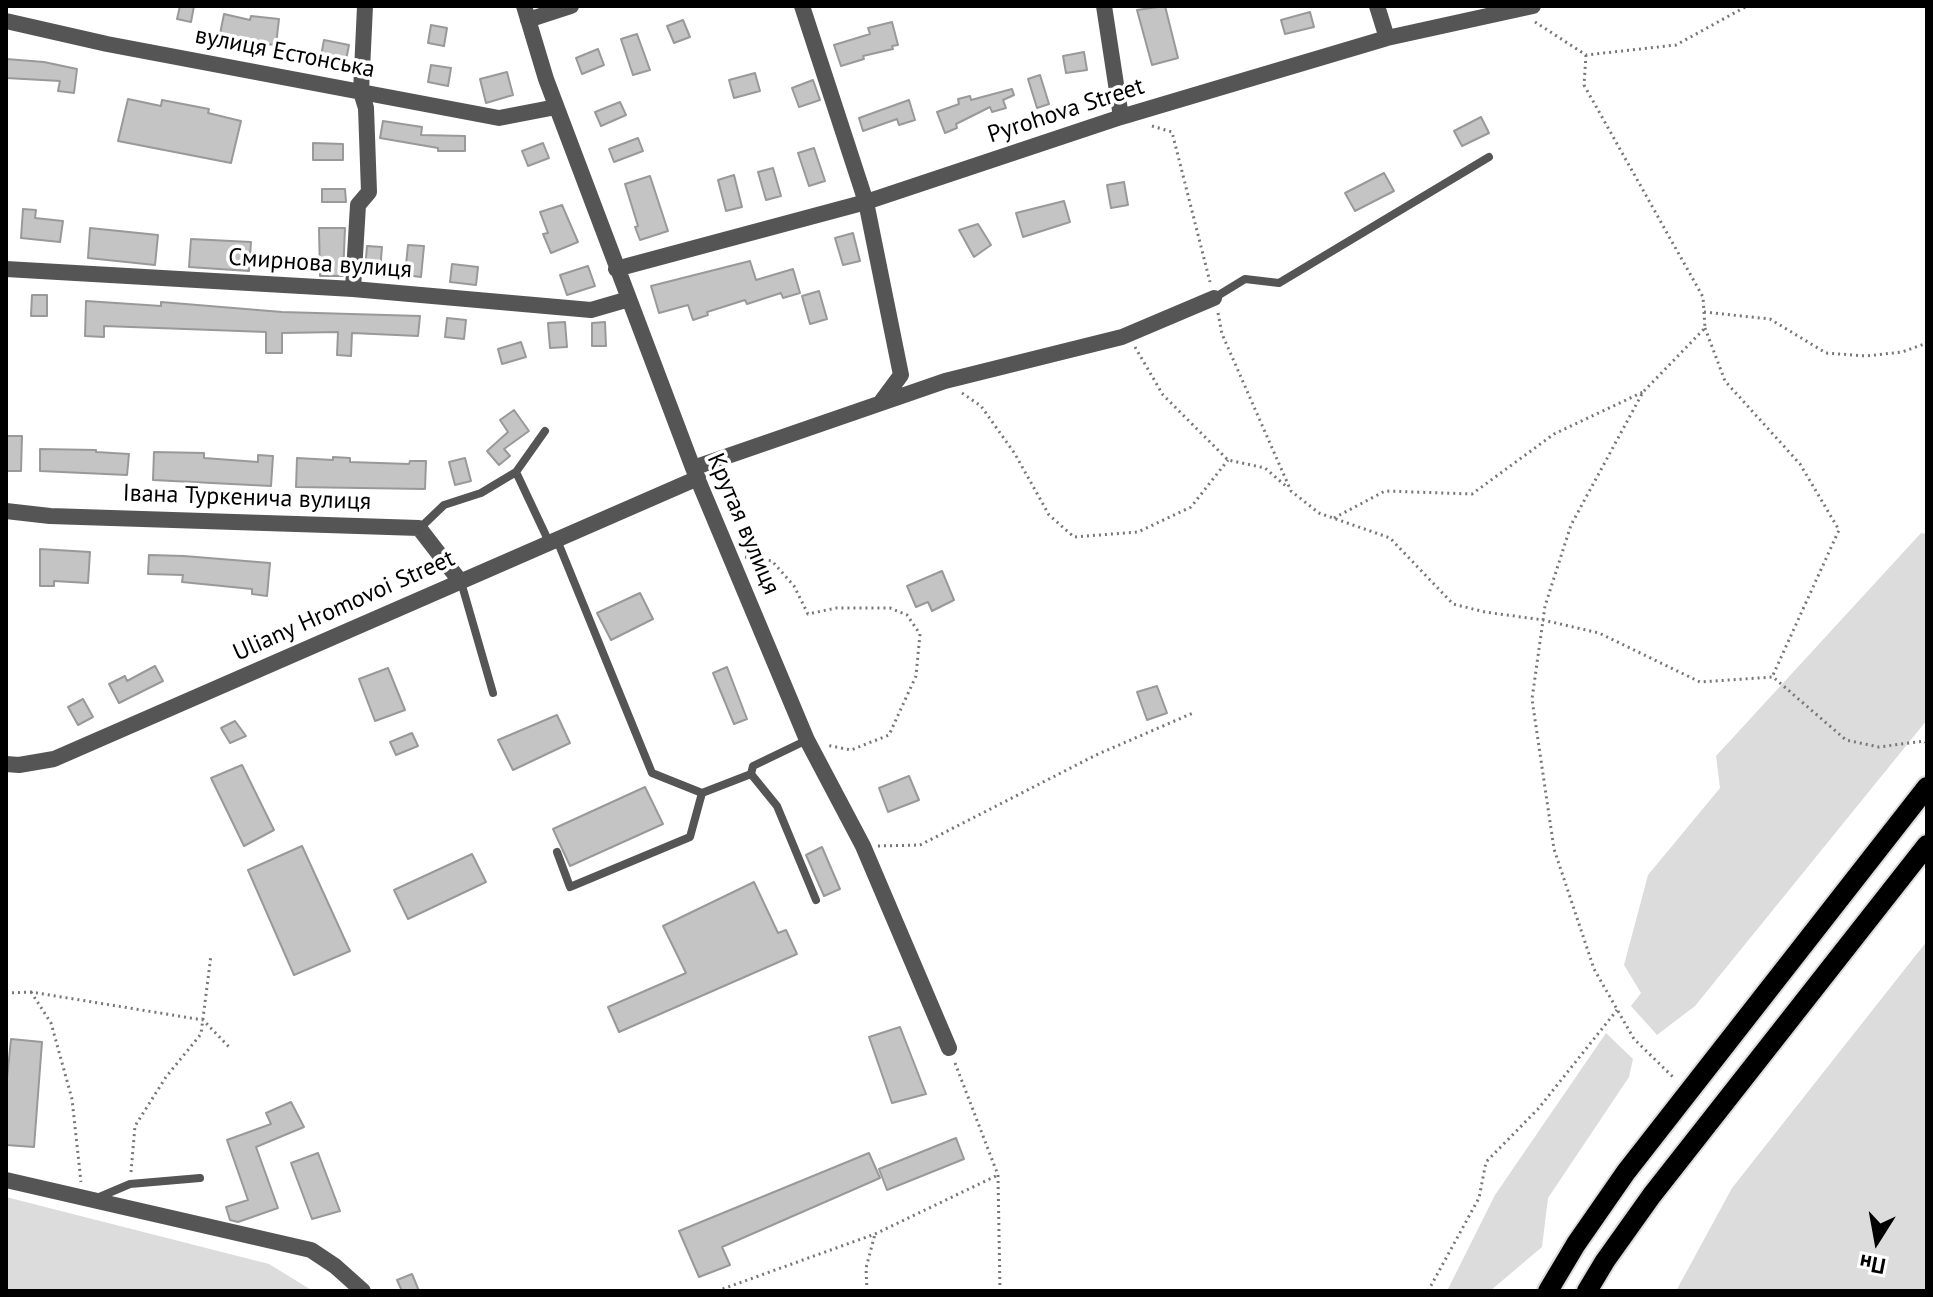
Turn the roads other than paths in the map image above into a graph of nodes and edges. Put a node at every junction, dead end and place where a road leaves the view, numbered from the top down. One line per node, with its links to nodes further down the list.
1 (365, 6): 10 (street)
2 (571, 6): 7 (street)
3 (802, 6): 14 (street)
4 (1104, 6): 12 (street)
5 (1377, 6): 9 (street)
6 (1533, 6): 9 (street, Pyrohova Street)
7 (526, 13): 11 (street, Крутая вулиця)
8 (6, 21): 10 (street, вулиця Естонська)
9 (1387, 38): 12 (street, Pyrohova Street)
10 (361, 92): 11 (street, вулиця Естонська); 17 (street)
11 (556, 107): 16 (street, Крутая вулиця)
12 (1121, 117): 14 (street, Pyrohova Street)
13 (1489, 157): 18 (lane)
14 (866, 202): 16 (street, Pyrohova Street); 20 (street)
15 (6, 269): 17 (street, Смирнова вулиця)
16 (616, 269): 19 (street, Крутая вулиця)
17 (353, 289): 19 (street, Смирнова вулиця)
18 (1214, 298): 20 (street, Uliany Hromovoi Street)
19 (629, 299): 23 (street, Крутая вулиця)
20 (881, 402): 23 (street, Uliany Hromovoi Street)
21 (545, 431): 22 (lane)
22 (516, 472): 25 (lane); 26 (lane)
23 (696, 473): 26 (street, Uliany Hromovoi Street); 29 (street, Крутая вулиця)
24 (6, 511): 25 (street, Івана Туркенича вулиця)
25 (419, 528): 27 (street)
26 (552, 540): 27 (street, Uliany Hromovoi Street); 33 (lane)
27 (460, 581): 28 (lane); 30 (street, Uliany Hromovoi Street)
28 (493, 693)
29 (807, 740): 31 (lane); 37 (street, Крутая вулиця)
30 (6, 764)
31 (751, 774): 33 (lane); 36 (lane)
32 (1927, 787): 42 (main road)
33 (702, 793): 35 (lane)
34 (1927, 845): 43 (main road)
35 (557, 852)
36 (816, 900)
37 (949, 1048)
38 (200, 1178): 40 (lane)
39 (6, 1180): 40 (street)
40 (88, 1199): 41 (street)
41 (363, 1291)
42 (1548, 1291)
43 (1587, 1291)

